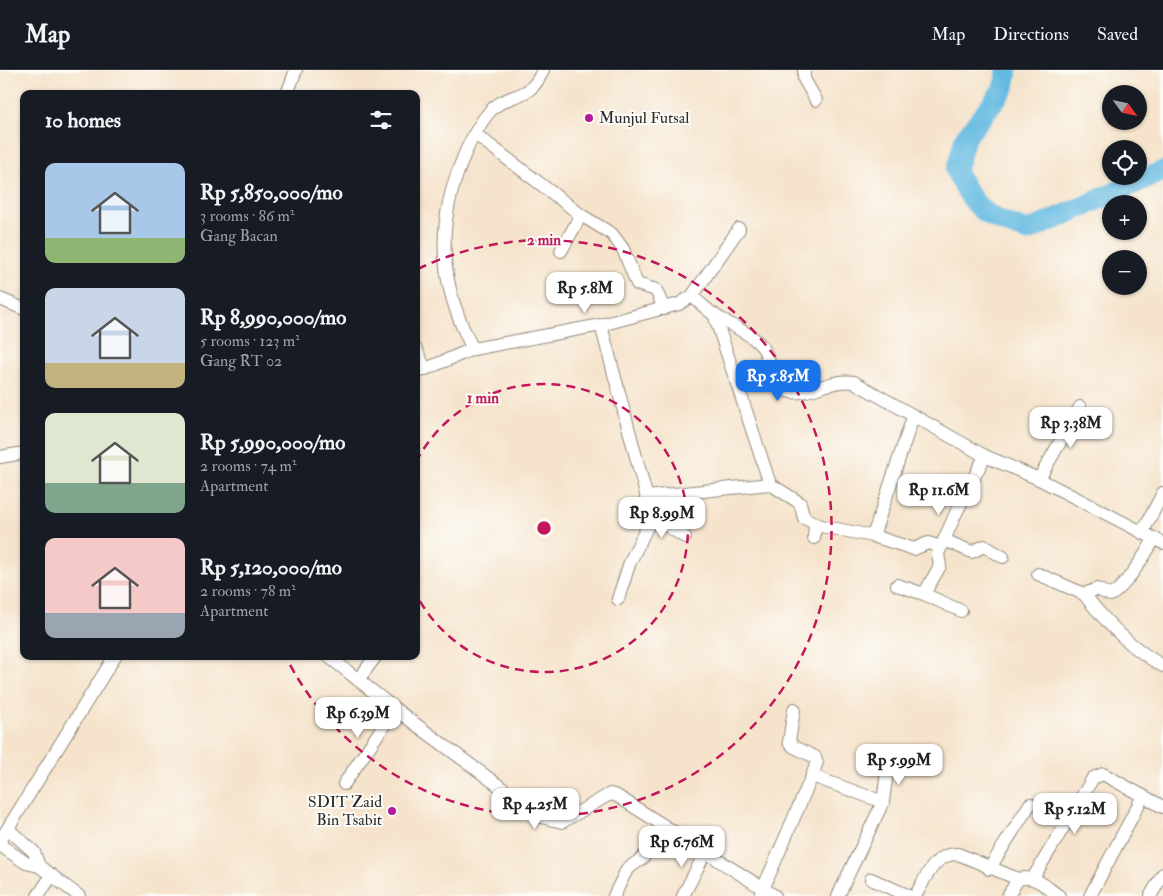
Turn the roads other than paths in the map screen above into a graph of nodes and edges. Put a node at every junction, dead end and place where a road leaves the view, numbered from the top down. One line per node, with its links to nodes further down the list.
1 (296, 70): 4 (street)
2 (543, 70): 6 (street)
3 (804, 70): 5 (street)
4 (288, 90)
5 (816, 100)
6 (475, 134): 7 (street); 16 (street)
7 (581, 215): 9 (street); 13 (street)
8 (739, 229): 10 (street)
9 (561, 251)
10 (692, 296): 13 (street); 14 (street)
11 (0, 298): 12 (street)
12 (20, 307)
13 (664, 309): 15 (street)
14 (714, 314): 19 (street); 24 (street)
15 (601, 325): 16 (street); 26 (street)
16 (473, 349): 17 (street)
17 (421, 371)
18 (1080, 407): 23 (street)
19 (913, 417): 21 (street); 30 (street)
20 (20, 454): 22 (street)
21 (985, 456): 23 (street); 34 (street)
22 (0, 457)
23 (1039, 478): 29 (street)
24 (770, 484): 26 (street); 28 (street)
25 (1163, 493): 29 (street)
26 (646, 498): 27 (street)
27 (652, 517): 31 (street); 40 (street)
28 (815, 524): 30 (street); 32 (street)
29 (1142, 533): 33 (street)
30 (873, 536): 34 (street)
31 (685, 537)
32 (814, 538)
33 (1159, 541): 39 (street)
34 (943, 544): 35 (street); 38 (street)
35 (1003, 557)
36 (1038, 574): 39 (street)
37 (897, 585): 38 (street)
38 (924, 594): 41 (street)
39 (1084, 594): 45 (street)
40 (618, 599)
41 (961, 611)
42 (113, 660): 57 (street)
43 (333, 660): 46 (street)
44 (373, 660): 46 (street)
45 (1163, 666)
46 (358, 680): 47 (street)
47 (395, 709): 51 (street); 56 (street)
48 (794, 709): 50 (street)
49 (888, 764): 53 (street)
50 (812, 776): 53 (street); 67 (street)
51 (344, 784)
52 (1143, 796): 55 (street); 64 (street); 78 (street)
53 (884, 802): 73 (street)
54 (1030, 804): 61 (street)
55 (1163, 807)
56 (662, 825): 59 (street); 71 (street)
57 (8, 829): 58 (street); 60 (street)
58 (0, 843): 60 (street)
59 (705, 854): 67 (street); 72 (street)
60 (39, 866): 62 (street)
61 (989, 869): 66 (street); 75 (street)
62 (52, 874): 69 (street); 70 (street)
63 (1163, 874): 68 (street)
64 (1033, 878): 66 (street); 77 (street)
65 (871, 879): 74 (street)
66 (1018, 879): 76 (street)
67 (766, 894)
68 (1151, 895)
69 (38, 896)
70 (79, 896)
71 (614, 896)
72 (683, 896)
73 (838, 896)
74 (909, 896)
75 (916, 896)
76 (1008, 896)
77 (1059, 896)
78 (1090, 896)

